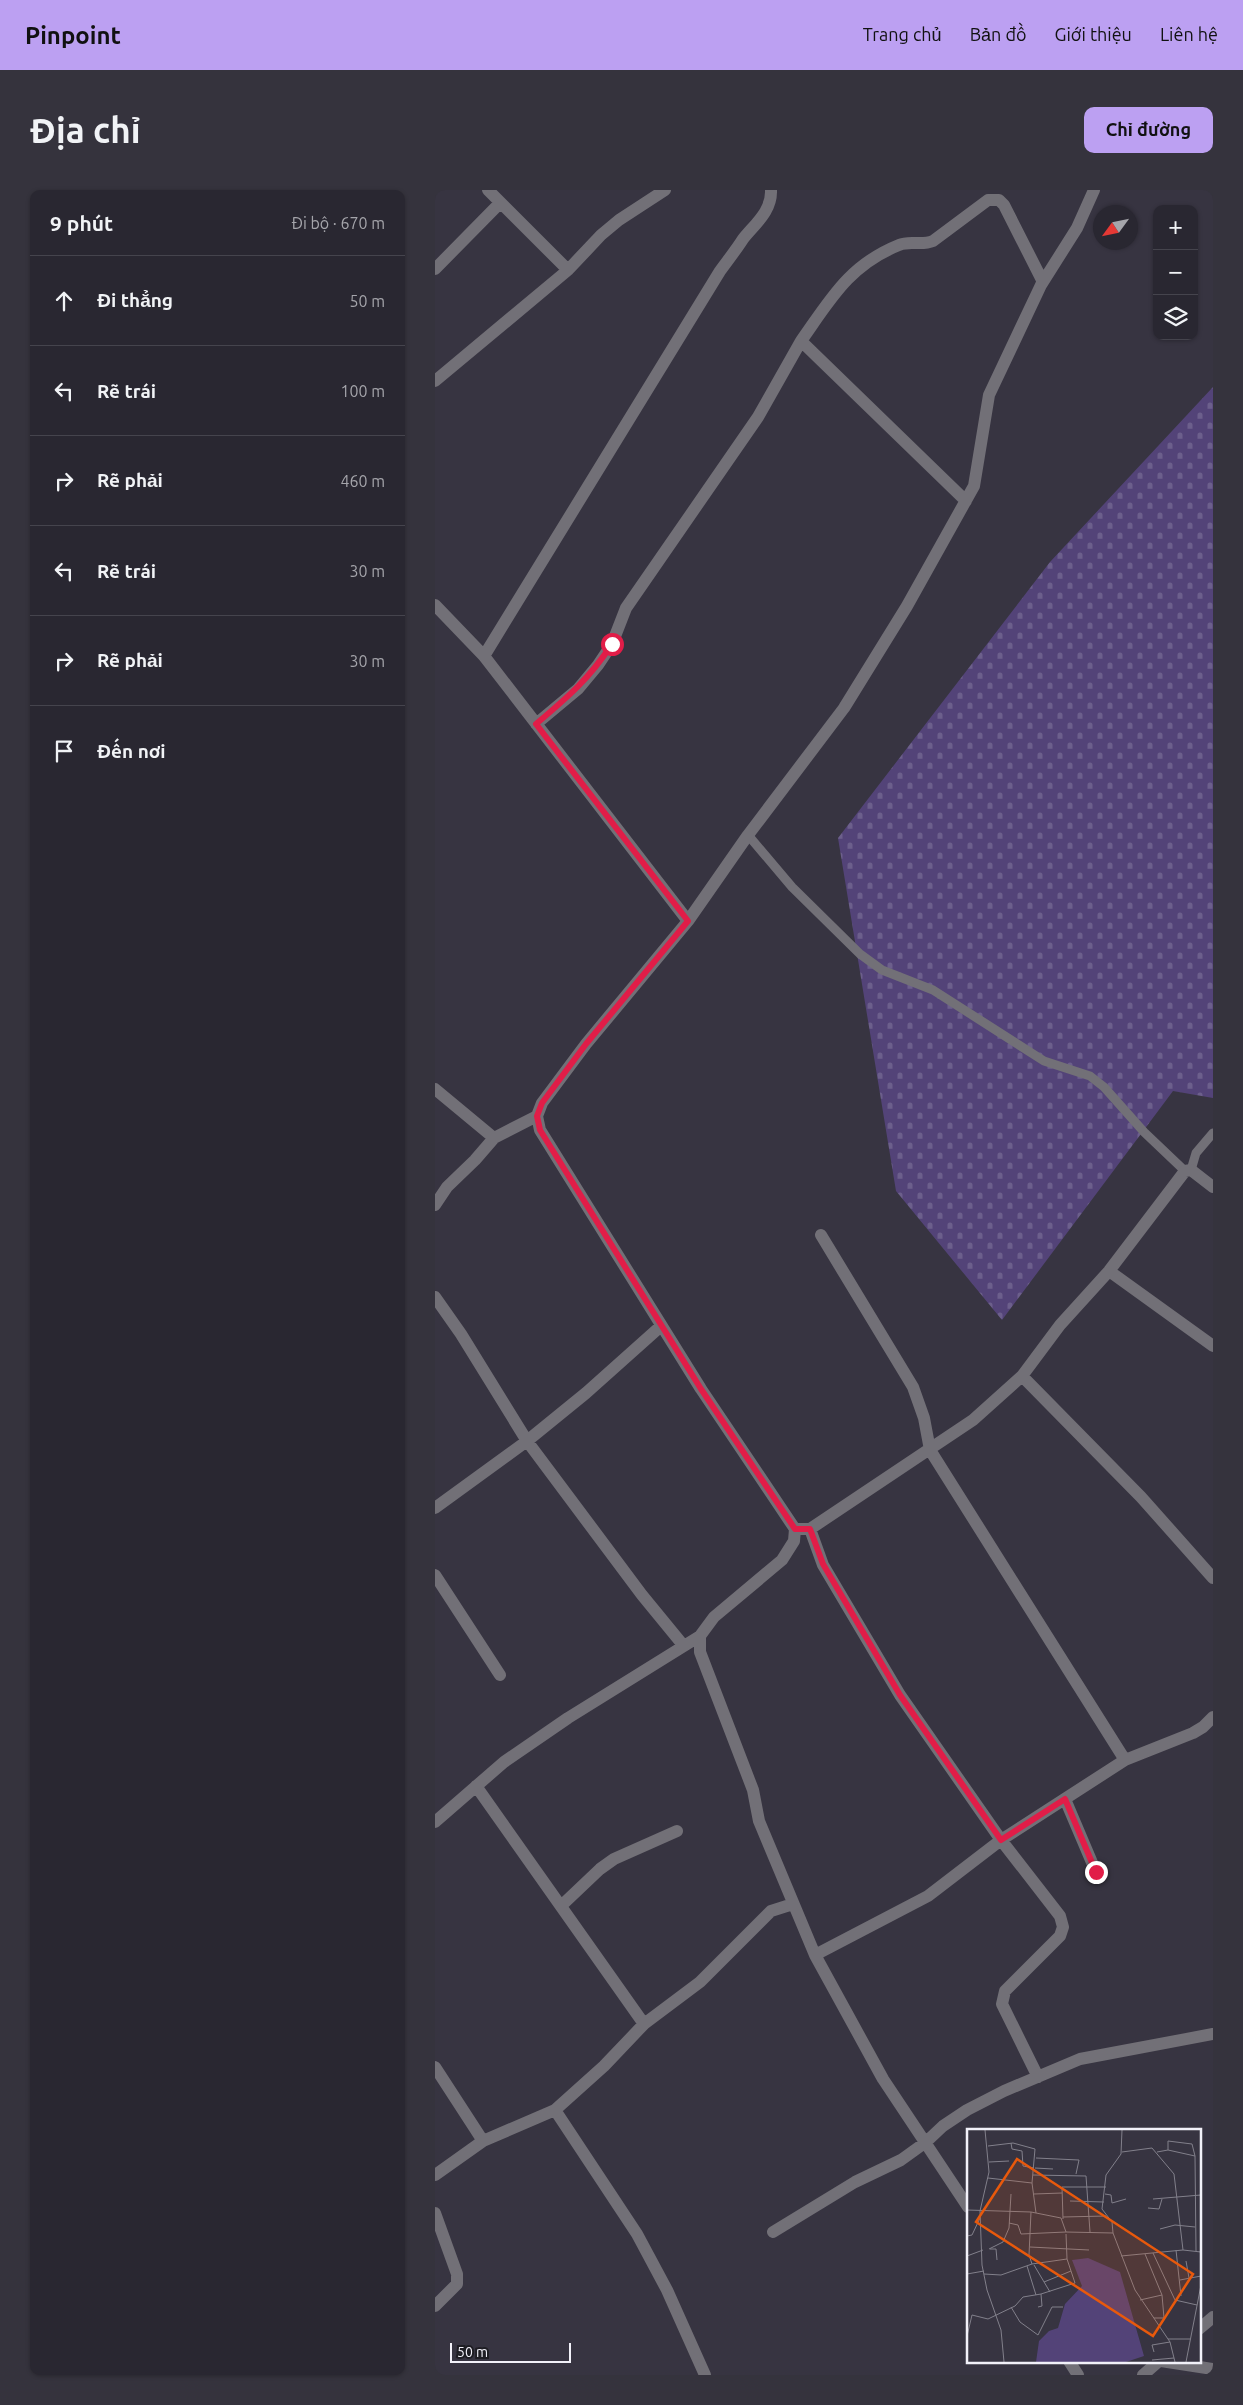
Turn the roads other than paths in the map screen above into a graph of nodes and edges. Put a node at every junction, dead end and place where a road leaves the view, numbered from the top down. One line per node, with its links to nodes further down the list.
1 (488, 190): 5 (street)
2 (665, 190): 7 (street)
3 (771, 190): 13 (street)
4 (1094, 190): 8 (street)
5 (500, 203): 6 (street); 7 (street)
6 (435, 269)
7 (567, 270): 10 (street)
8 (1043, 282): 9 (street); 11 (street)
9 (801, 341): 11 (street); 14 (street)
10 (435, 381)
11 (966, 501): 15 (street)
12 (435, 605): 13 (street)
13 (484, 656): 14 (street)
14 (536, 724): 16 (street)
15 (748, 834): 16 (street); 21 (lane)
16 (688, 921): 18 (street)
17 (435, 1089): 20 (street)
18 (537, 1116): 20 (street); 27 (street)
19 (1213, 1133): 21 (lane)
20 (494, 1138): 23 (street)
21 (1188, 1170): 22 (street); 25 (street)
22 (1213, 1187)
23 (435, 1205)
24 (821, 1235): 31 (street)
25 (1109, 1271): 28 (street); 29 (street)
26 (435, 1297): 30 (street)
27 (661, 1326): 30 (street); 33 (street)
28 (1213, 1346)
29 (1022, 1376): 31 (street); 36 (street)
30 (527, 1442): 32 (street); 38 (street)
31 (930, 1450): 34 (street); 41 (street)
32 (435, 1508)
33 (795, 1529): 34 (street); 37 (street)
34 (810, 1529): 46 (street)
35 (435, 1576): 39 (street)
36 (1213, 1578)
37 (700, 1636): 38 (street); 48 (street)
38 (683, 1645): 42 (street)
39 (500, 1675)
40 (1213, 1717): 41 (street)
41 (1125, 1760): 43 (street)
42 (477, 1786): 44 (street); 49 (street)
43 (1065, 1799): 46 (street); 47 (street)
44 (435, 1822)
45 (677, 1831): 49 (street)
46 (1001, 1840): 50 (street); 54 (street)
47 (1096, 1872)
48 (793, 1904): 50 (street); 51 (street)
49 (561, 1906): 51 (street)
50 (815, 1955): 57 (street)
51 (644, 2024): 55 (street)
52 (1213, 2034): 54 (street)
53 (435, 2067): 56 (street)
54 (1038, 2077): 57 (street)
55 (555, 2110): 56 (street); 69 (street)
56 (483, 2141): 58 (street)
57 (926, 2142): 59 (street); 61 (street)
58 (435, 2174)
59 (967, 2205)
60 (435, 2213): 62 (street)
61 (773, 2232)
62 (435, 2306)
63 (1213, 2317): 64 (street)
64 (1201, 2327)
65 (1070, 2362): 70 (street)
66 (1159, 2362): 71 (street)
67 (1167, 2362): 68 (street)
68 (1213, 2369)
69 (705, 2375)
70 (1078, 2375)
71 (1143, 2375)

